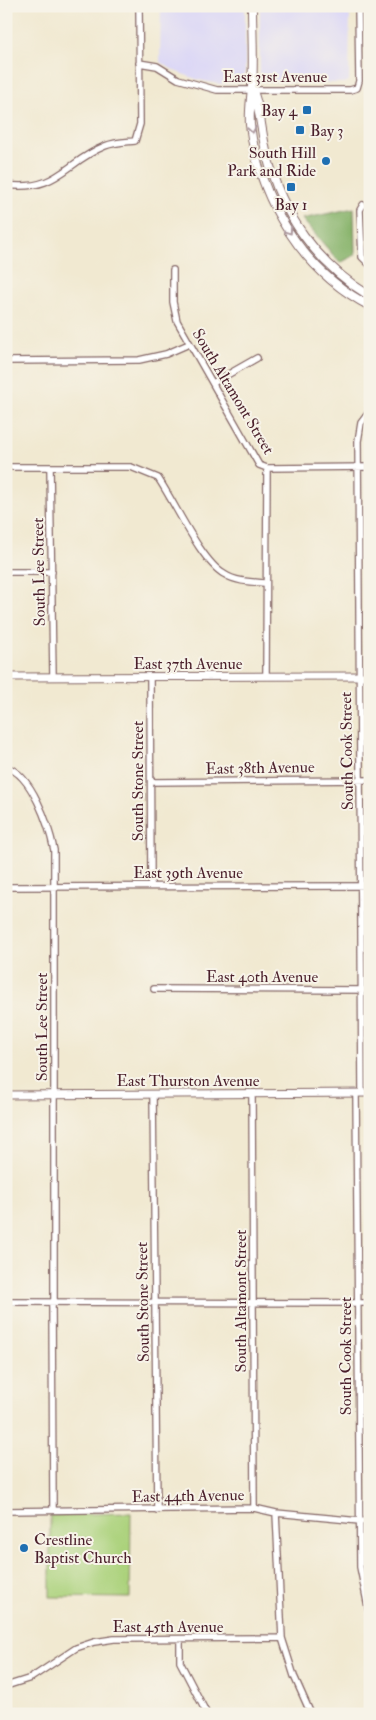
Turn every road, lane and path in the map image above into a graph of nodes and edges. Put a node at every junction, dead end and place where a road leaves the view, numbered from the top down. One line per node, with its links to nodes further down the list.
1 (139, 6): 4 (street)
2 (252, 6): 5 (main road)
3 (358, 6): 5 (street, East 31st Avenue)
4 (139, 63): 5 (street, East 31st Avenue); 6 (street)
5 (252, 88): 10 (main road); 11 (main road, one-way to 11)
6 (6, 185)
7 (363, 206): 8 (street)
8 (370, 265)
9 (173, 270): 12 (street, South Altamont Street)
10 (370, 296)
11 (370, 306)
12 (189, 344): 14 (street); 15 (street, South Altamont Street)
13 (257, 358): 15 (street)
14 (6, 361)
15 (213, 383): 21 (street, South Altamont Street)
16 (370, 411): 18 (street, South Cook Street)
17 (50, 466): 19 (street); 23 (street, South Lee Street); 24 (street)
18 (358, 466): 20 (street); 21 (street); 26 (street, South Cook Street)
19 (6, 467)
20 (370, 467)
21 (266, 468): 24 (street, South Altamont Street)
22 (6, 572): 23 (street)
23 (52, 572): 29 (street, South Lee Street)
24 (266, 583): 25 (street, South Altamont Street)
25 (266, 676): 26 (street, East 37th Avenue); 30 (street, East 37th Avenue)
26 (359, 676): 27 (street, East 37th Avenue); 32 (street, South Cook Street)
27 (370, 676)
28 (6, 677): 29 (street, East 37th Avenue)
29 (53, 677): 30 (street, East 37th Avenue)
30 (150, 677): 34 (street, South Stone Street)
31 (6, 767): 35 (street, South Lee Street)
32 (360, 780): 33 (street, East 38th Avenue); 34 (street, East 38th Avenue); 37 (street, South Cook Street)
33 (370, 780)
34 (151, 782): 36 (street, South Stone Street)
35 (54, 886): 36 (street, East 39th Avenue); 39 (street, East 39th Avenue); 45 (street, South Lee Street)
36 (152, 886): 37 (street, East 39th Avenue)
37 (362, 886): 38 (street, East 39th Avenue); 41 (street, South Cook Street)
38 (370, 886)
39 (6, 887)
40 (154, 989): 41 (street, East 40th Avenue)
41 (361, 990): 42 (street, East 40th Avenue); 43 (street, South Cook Street)
42 (370, 990)
43 (363, 1093): 47 (street, East Thurston Avenue); 53 (street, South Cook Street)
44 (6, 1094): 45 (street, East Thurston Avenue)
45 (55, 1094): 46 (street, East Thurston Avenue); 49 (street, South Lee Street)
46 (154, 1094): 47 (street, East Thurston Avenue); 50 (street, South Stone Street)
47 (252, 1094): 51 (street, South Altamont Street)
48 (6, 1302): 49 (street)
49 (53, 1303): 50 (street); 55 (street, South Lee Street)
50 (155, 1303): 51 (street); 56 (street, South Stone Street)
51 (254, 1303): 53 (street); 54 (street, South Altamont Street)
52 (370, 1303): 53 (street)
53 (358, 1304): 59 (street, South Cook Street)
54 (254, 1508): 56 (street, East 44th Avenue); 58 (street, East 44th Avenue)
55 (53, 1510): 56 (street, East 44th Avenue); 57 (street, East 44th Avenue)
56 (157, 1510)
57 (6, 1511)
58 (276, 1513): 59 (street, East 44th Avenue); 62 (street)
59 (360, 1522): 60 (street, East 44th Avenue); 61 (street, South Cook Street)
60 (370, 1522)
61 (370, 1617)
62 (282, 1638): 63 (street, East 45th Avenue); 66 (street)
63 (180, 1640): 64 (street, East 45th Avenue); 65 (street)
64 (6, 1686)
65 (207, 1714)
66 (311, 1714)

